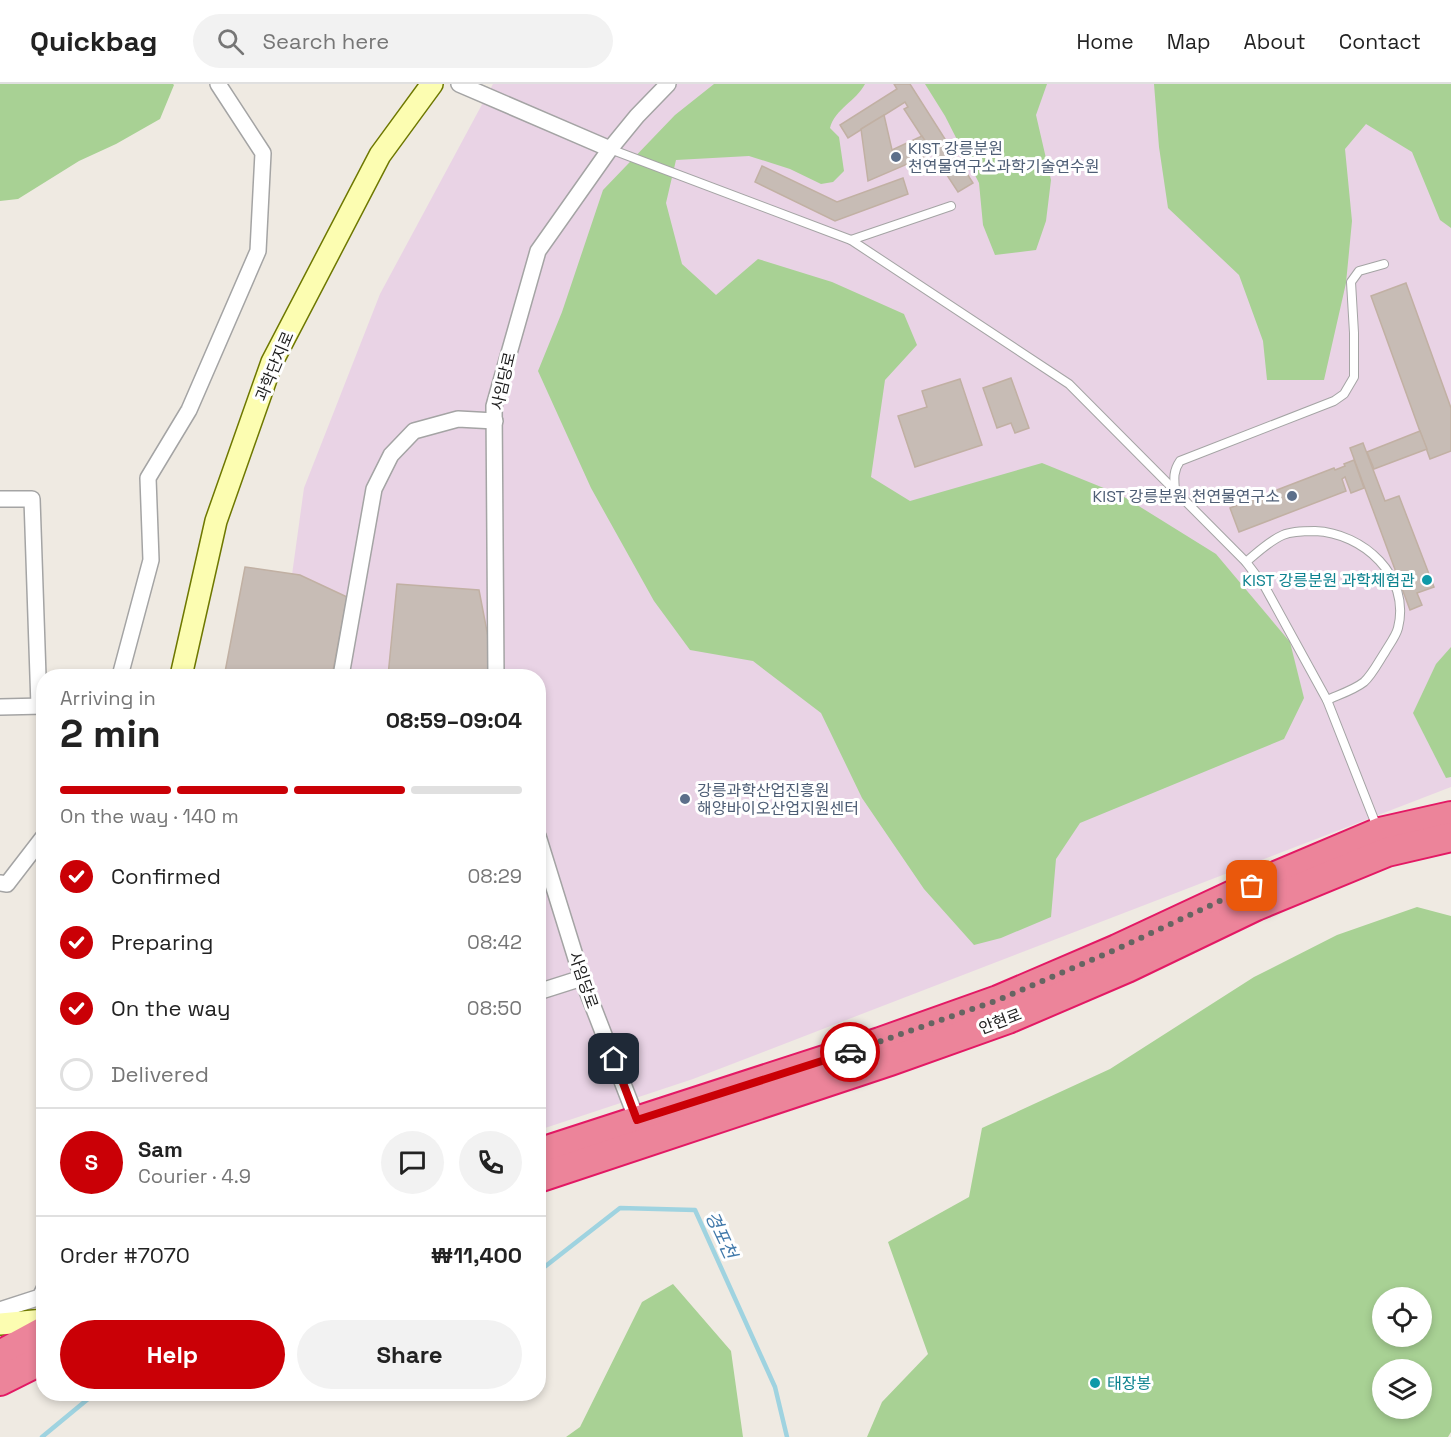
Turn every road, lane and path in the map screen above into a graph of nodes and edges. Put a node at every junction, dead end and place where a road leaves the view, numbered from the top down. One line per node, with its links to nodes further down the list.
1 (218, 84): 14 (street)
2 (432, 84): 15 (street, 과학단지로)
3 (459, 84): 5 (street)
4 (668, 84): 5 (street)
5 (610, 149): 7 (lane); 9 (street, 사임당로)
6 (951, 206): 7 (lane)
7 (851, 240): 10 (lane)
8 (1384, 264): 10 (lane)
9 (495, 421): 16 (street); 17 (street, 사임당로)
10 (1175, 490): 12 (lane)
11 (0, 499): 13 (street)
12 (1246, 562): 18 (lane); 18 (lane)
13 (39, 669)
14 (122, 669)
15 (183, 669)
16 (342, 669)
17 (496, 669)
18 (1327, 700): 23 (lane)
19 (36, 706): 20 (street)
20 (0, 708)
21 (1451, 816): 23 (highway, 안현로)
22 (1451, 837): 23 (highway, 안현로)
23 (1384, 842): 29 (highway, 안현로)
24 (36, 846): 26 (street)
25 (546, 862): 27 (street, 사임당로)
26 (0, 883)
27 (582, 978): 28 (street); 29 (street, 사임당로)
28 (546, 989)
29 (641, 1132): 30 (highway, 안현로); 31 (highway, 안현로)
30 (546, 1151)
31 (546, 1174)
32 (36, 1298): 33 (street)
33 (0, 1310)
34 (36, 1321): 35 (street)
35 (0, 1324)
36 (36, 1335): 37 (highway)
37 (0, 1355)
38 (36, 1363): 39 (highway)
39 (0, 1381)

